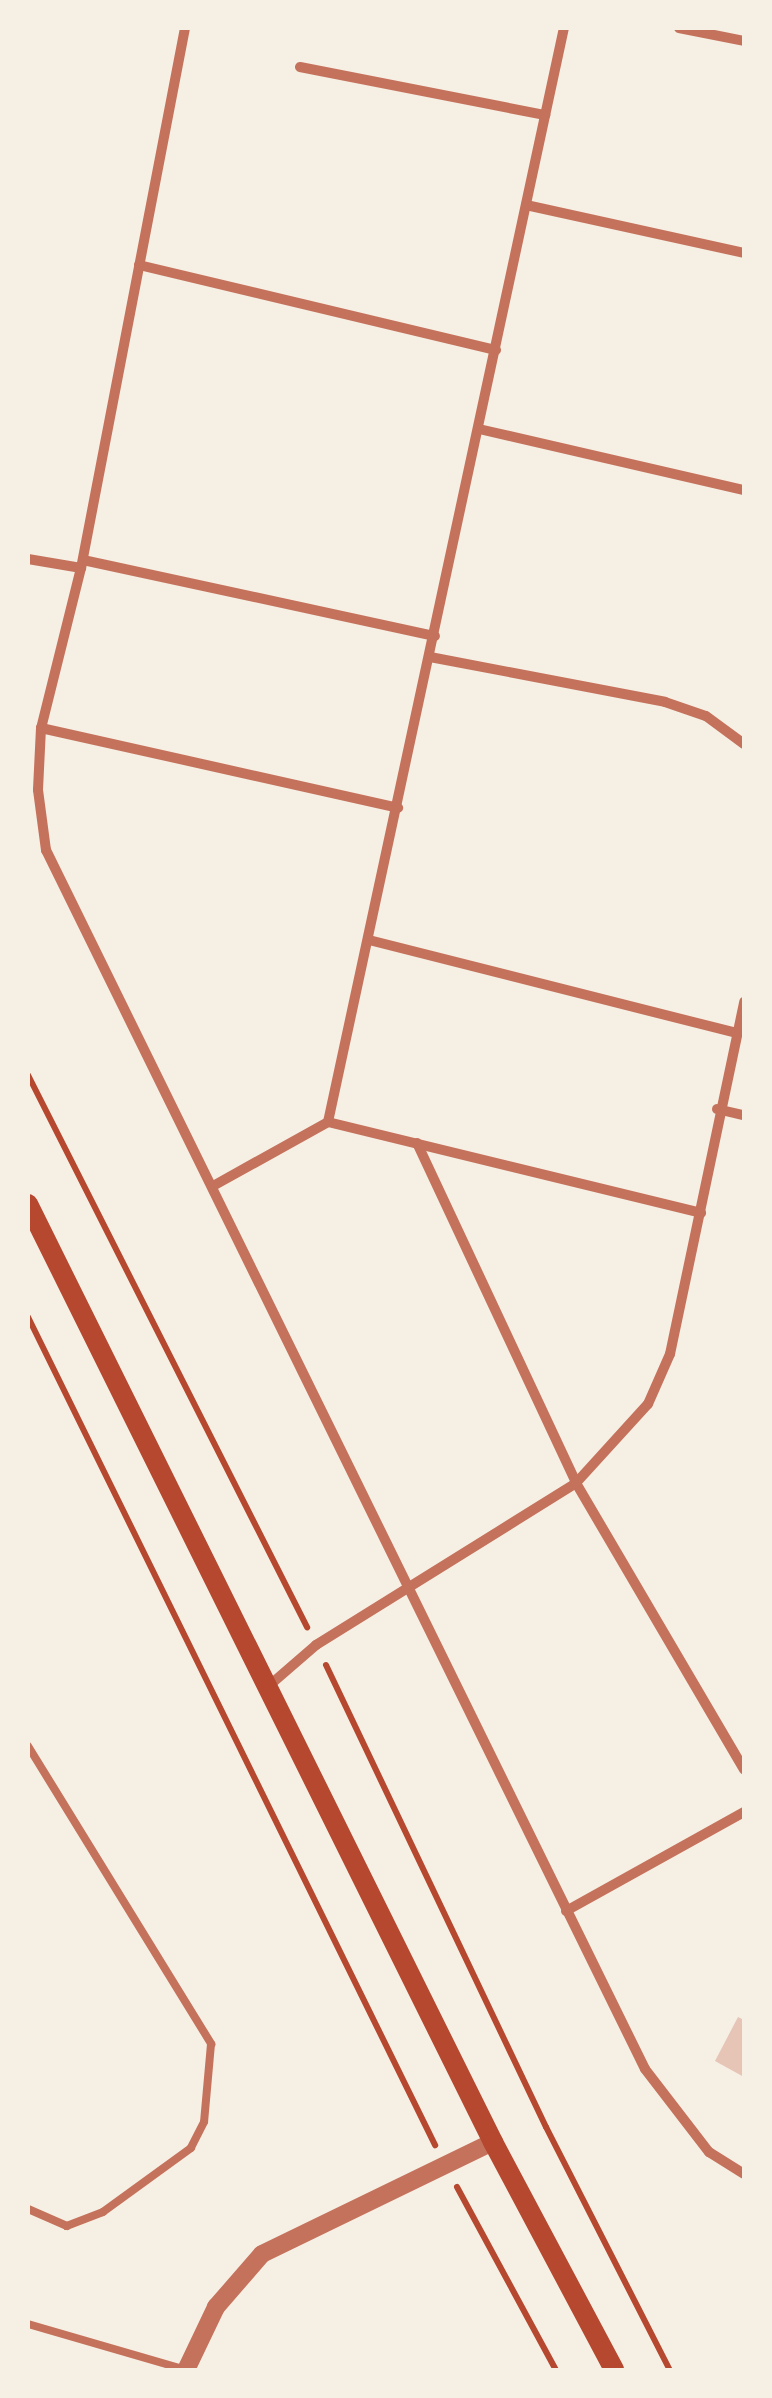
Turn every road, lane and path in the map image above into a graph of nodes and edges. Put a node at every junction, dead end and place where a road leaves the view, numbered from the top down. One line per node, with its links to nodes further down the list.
1 (184, 28): 9 (street)
2 (564, 28): 6 (street)
3 (679, 28): 4 (street)
4 (744, 40)
5 (300, 68): 6 (street)
6 (545, 116): 7 (street)
7 (526, 205): 8 (street); 10 (street)
8 (744, 253)
9 (139, 265): 10 (street); 14 (street)
10 (496, 350): 11 (street)
11 (479, 429): 12 (street); 15 (street)
12 (744, 490)
13 (28, 559): 14 (street)
14 (82, 564): 15 (street); 17 (street)
15 (436, 636): 16 (street)
16 (430, 657): 18 (street); 19 (street)
17 (41, 728): 19 (street); 28 (street)
18 (744, 744)
19 (398, 808): 20 (street)
20 (369, 940): 22 (street); 26 (street)
21 (744, 1002): 22 (street)
22 (736, 1033): 24 (street)
23 (28, 1075): 34 (path)
24 (718, 1108): 25 (street); 30 (street)
25 (744, 1115)
26 (328, 1122): 27 (street); 28 (street)
27 (417, 1143): 30 (street); 32 (street)
28 (213, 1186): 33 (street)
29 (28, 1204): 35 (main road)
30 (701, 1213): 32 (street)
31 (28, 1317): 41 (path)
32 (576, 1483): 33 (street); 37 (street)
33 (408, 1590): 34 (street); 39 (street)
34 (316, 1645): 35 (street); 48 (path)
35 (270, 1684): 40 (main road)
36 (28, 1746): 43 (lane)
37 (744, 1768)
38 (744, 1812): 39 (street)
39 (566, 1911): 42 (street)
40 (493, 2142): 41 (street); 47 (main road)
41 (444, 2163): 45 (street); 46 (path)
42 (744, 2174)
43 (28, 2209)
44 (28, 2324): 45 (lane)
45 (186, 2370)
46 (556, 2370)
47 (614, 2370)
48 (670, 2370)

